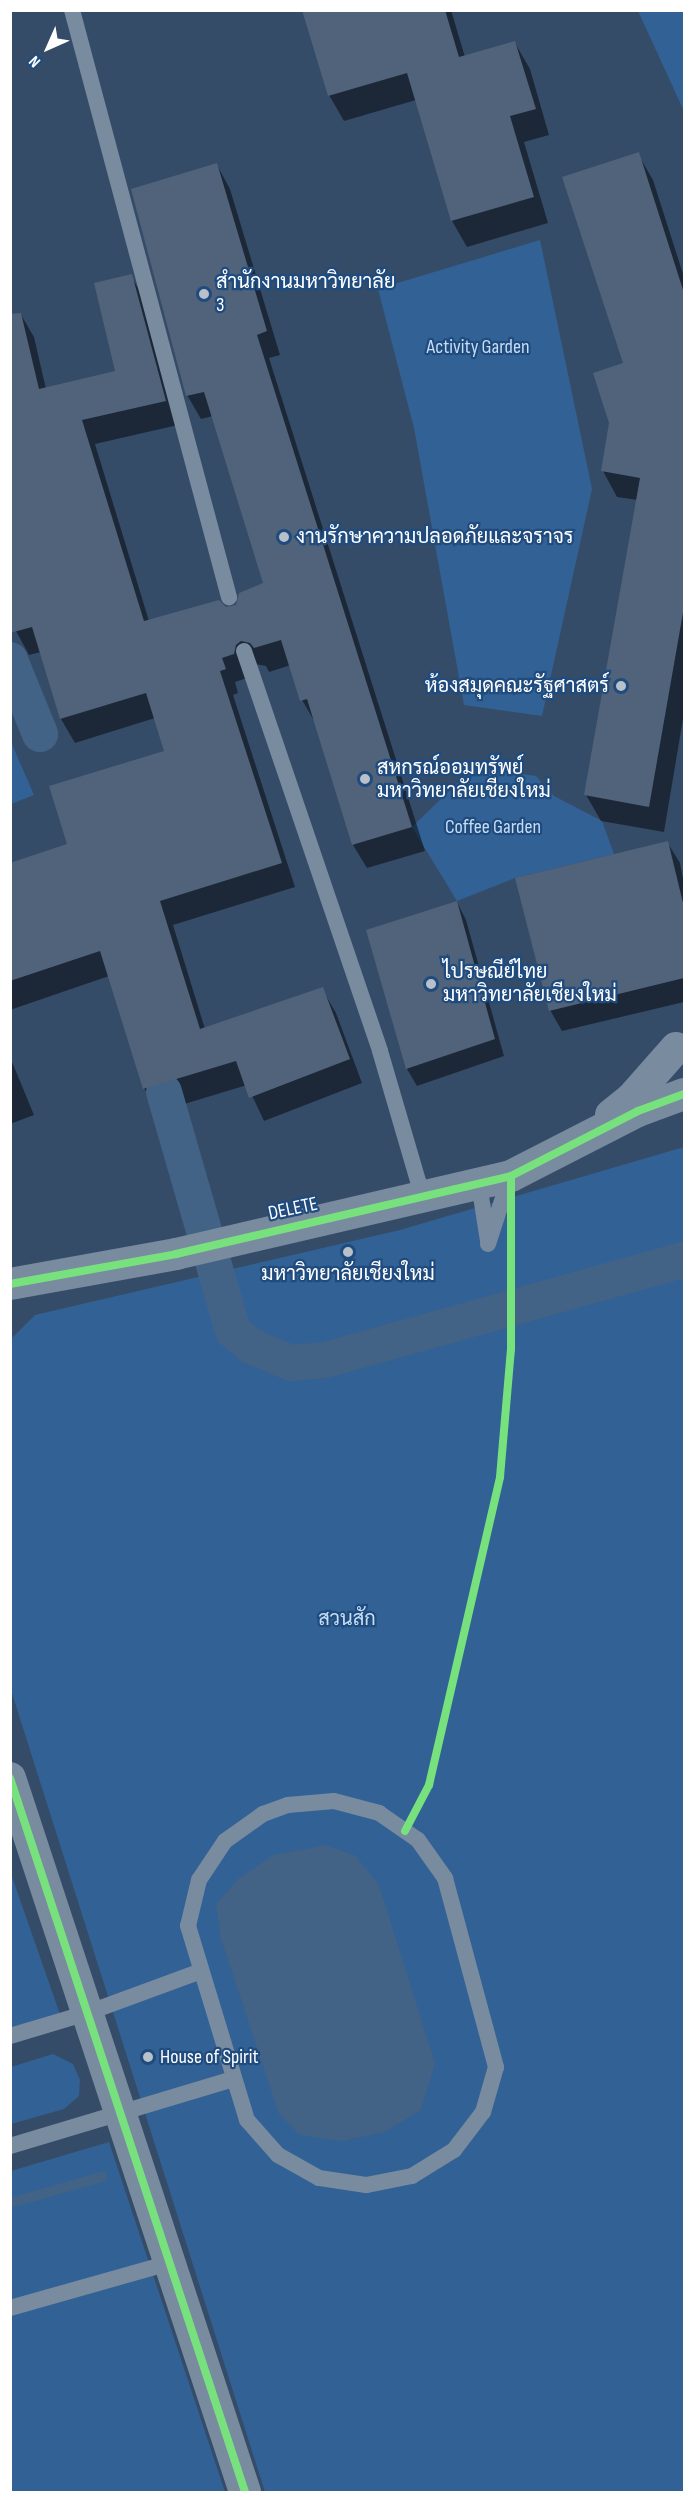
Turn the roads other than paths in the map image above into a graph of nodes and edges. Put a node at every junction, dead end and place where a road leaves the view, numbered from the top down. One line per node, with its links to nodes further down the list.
1 (72, 10): 2 (lane)
2 (229, 597)
3 (244, 651): 10 (lane)
4 (680, 1043): 5 (street); 7 (street)
5 (684, 1082)
6 (684, 1094): 7 (street)
7 (580, 1140): 8 (street)
8 (511, 1176): 9 (lane); 9 (lane)
9 (479, 1184): 10 (lane)
10 (423, 1198): 11 (lane)
11 (10, 1284)
12 (10, 1778): 14 (street)
13 (201, 1971): 14 (lane); 16 (lane); 16 (lane)
14 (87, 2013): 15 (lane); 17 (street)
15 (10, 2036)
16 (234, 2079): 17 (lane)
17 (120, 2114): 18 (lane); 19 (street)
18 (10, 2146)
19 (169, 2263): 20 (lane); 21 (street)
20 (10, 2308)
21 (245, 2493)

